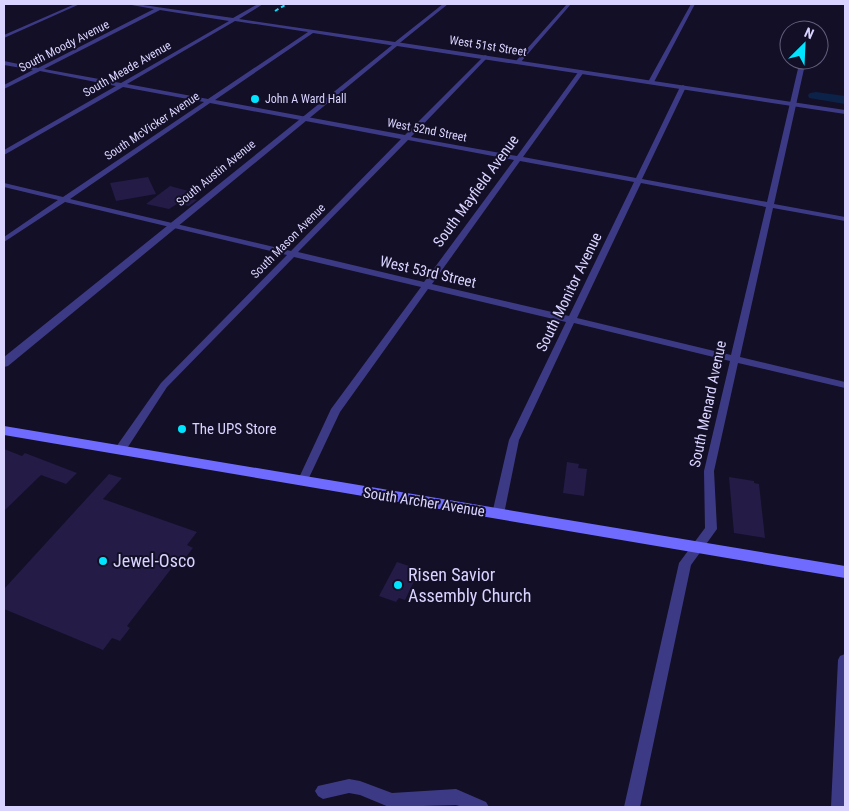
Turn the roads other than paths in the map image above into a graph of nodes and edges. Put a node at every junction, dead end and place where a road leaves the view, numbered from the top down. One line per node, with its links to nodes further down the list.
1 (78, 4): 10 (street)
2 (128, 4): 7 (street, West 51st Street)
3 (261, 4): 8 (street, South Meade Avenue)
4 (446, 4): 11 (street, South Austin Avenue)
5 (569, 4): 13 (street)
6 (692, 4): 18 (street)
7 (159, 9): 8 (street, West 51st Street); 15 (street, South Moody Avenue)
8 (234, 20): 9 (street, West 51st Street); 19 (street, South Meade Avenue)
9 (313, 31): 11 (street, West 51st Street); 22 (street, South McVicker Avenue)
10 (4, 37)
11 (396, 44): 12 (street, West 51st Street); 25 (street, South Austin Avenue)
12 (485, 57): 13 (street, West 51st Street); 26 (street, South Mason Avenue)
13 (518, 62): 17 (street, West 51st Street)
14 (4, 63): 15 (street, West 52nd Street)
15 (39, 70): 19 (street, West 52nd Street); 20 (street, South Moody Avenue)
16 (801, 70): 23 (street, South Menard Avenue)
17 (581, 72): 18 (street, West 51st Street); 28 (street, South Mayfield Avenue)
18 (651, 82): 21 (street, West 51st Street)
19 (121, 85): 22 (street, West 52nd Street); 27 (street, South Meade Avenue)
20 (4, 87)
21 (683, 87): 23 (street, West 51st Street); 29 (street, South Monitor Avenue)
22 (210, 101): 25 (street, West 52nd Street); 31 (street, South McVicker Avenue)
23 (793, 104): 24 (street, West 51st Street); 32 (street, South Menard Avenue)
24 (845, 112)
25 (305, 119): 26 (street, West 52nd Street); 34 (street, South Austin Avenue)
26 (407, 138): 28 (street, West 52nd Street); 36 (street, South Mason Avenue)
27 (4, 153)
28 (518, 158): 29 (street, West 52nd Street); 37 (street, South Mayfield Avenue)
29 (638, 180): 32 (street, West 52nd Street); 38 (street, South Monitor Avenue)
30 (4, 185): 31 (street, West 53rd Street)
31 (63, 200): 34 (street, West 53rd Street); 35 (street, South McVicker Avenue)
32 (770, 205): 33 (street, West 52nd Street); 39 (street, South Menard Avenue)
33 (845, 219)
34 (173, 226): 36 (street, West 53rd Street); 40 (street, South Austin Avenue)
35 (4, 240)
36 (293, 253): 37 (street, West 53rd Street); 43 (street, South Mason Avenue)
37 (426, 286): 38 (street, West 53rd Street); 44 (street, South Mayfield Avenue)
38 (572, 320): 39 (street, West 53rd Street); 45 (street, South Monitor Avenue)
39 (734, 359): 41 (street, West 53rd Street); 46 (street, South Menard Avenue)
40 (4, 363)
41 (845, 386)
42 (4, 430): 43 (main road, South Archer Avenue)
43 (120, 450): 44 (main road, South Archer Avenue)
44 (302, 482): 45 (main road, South Archer Avenue)
45 (498, 514): 46 (main road, South Archer Avenue)
46 (698, 548): 47 (main road, South Archer Avenue); 51 (street, South Menard Avenue)
47 (845, 572)
48 (845, 660): 52 (street)
49 (323, 791): 50 (street)
50 (481, 807)
51 (632, 807)
52 (839, 807)

